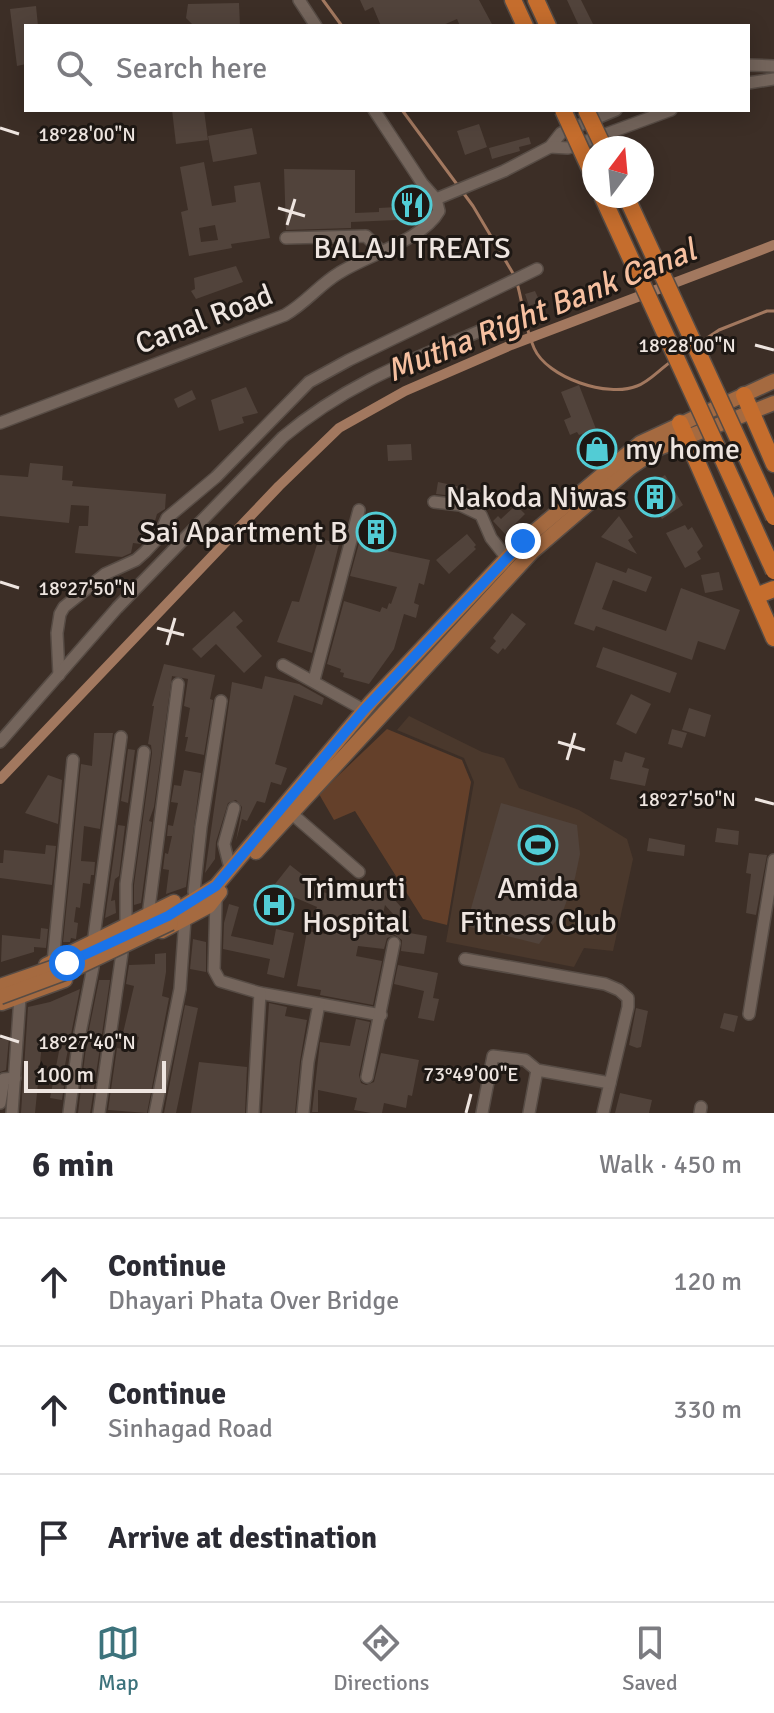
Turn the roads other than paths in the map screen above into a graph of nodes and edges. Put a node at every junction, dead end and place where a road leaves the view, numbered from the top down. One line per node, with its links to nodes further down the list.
1 (299, 0): 4 (street)
2 (513, 0): 5 (highway)
3 (536, 0): 6 (highway)
4 (315, 24)
5 (524, 24)
6 (547, 24)
7 (750, 65): 8 (street)
8 (774, 66)
9 (774, 79): 10 (street)
10 (750, 83)
11 (375, 112): 19 (street)
12 (564, 112): 18 (highway, bridge)
13 (587, 112): 16 (highway, bridge)
14 (611, 112): 17 (street)
15 (666, 112): 17 (street)
16 (598, 136)
17 (550, 147): 19 (street)
18 (582, 152)
19 (436, 199): 23 (street, Canal Road)
20 (608, 208): 37 (highway, bridge)
21 (632, 208): 35 (highway, bridge)
22 (286, 238): 23 (street)
23 (381, 251): 30 (street, Canal Road)
24 (537, 269): 42 (street)
25 (487, 328): 42 (street)
26 (774, 381): 27 (main road)
27 (744, 395): 29 (highway); 31 (main road)
28 (774, 403): 29 (main road)
29 (752, 412): 31 (main road); 32 (highway)
30 (0, 423)
31 (683, 430): 36 (main road); 39 (highway); 52 (main road)
32 (774, 464)
33 (434, 502): 36 (street)
34 (359, 510): 43 (street)
35 (774, 517)
36 (506, 557): 46 (main road)
37 (774, 571)
38 (774, 589): 39 (highway)
39 (756, 596): 40 (highway)
40 (774, 638)
41 (283, 665): 43 (street)
42 (59, 675): 48 (street)
43 (314, 680): 46 (street)
44 (178, 684): 58 (street)
45 (221, 701): 56 (street)
46 (364, 710): 54 (main road)
47 (121, 737): 62 (street)
48 (0, 742)
49 (144, 752): 60 (street)
50 (73, 760): 65 (street)
51 (234, 808): 54 (street)
52 (291, 813): 55 (street); 57 (main road)
53 (774, 860): 73 (street)
54 (230, 868): 57 (main road)
55 (359, 872)
56 (194, 892): 57 (main road); 58 (main road)
57 (218, 892): 59 (main road); 68 (street)
58 (148, 916): 60 (main road)
59 (174, 919): 63 (main road); 67 (main road, bridge); 69 (main road, bridge); 83 (street)
60 (126, 927): 62 (main road)
61 (394, 943): 74 (street)
62 (93, 944): 65 (main road)
63 (122, 953): 66 (main road); 82 (street)
64 (465, 959): 78 (street)
65 (53, 962): 67 (main road)
66 (93, 967): 70 (main road); 81 (street)
67 (5, 981): 70 (street)
68 (260, 993): 72 (street); 84 (street)
69 (0, 997)
70 (20, 997): 71 (main road); 77 (street)
71 (0, 1003)
72 (319, 1004): 74 (street); 85 (street)
73 (749, 1014)
74 (381, 1015): 76 (street)
75 (537, 1070): 78 (street); 86 (street); 87 (street)
76 (367, 1077)
77 (15, 1078): 79 (street); 80 (street)
78 (610, 1083): 88 (street)
79 (0, 1103)
80 (12, 1113)
81 (69, 1113)
82 (99, 1113)
83 (155, 1113)
84 (253, 1113)
85 (303, 1113)
86 (482, 1113)
87 (529, 1113)
88 (603, 1113)

